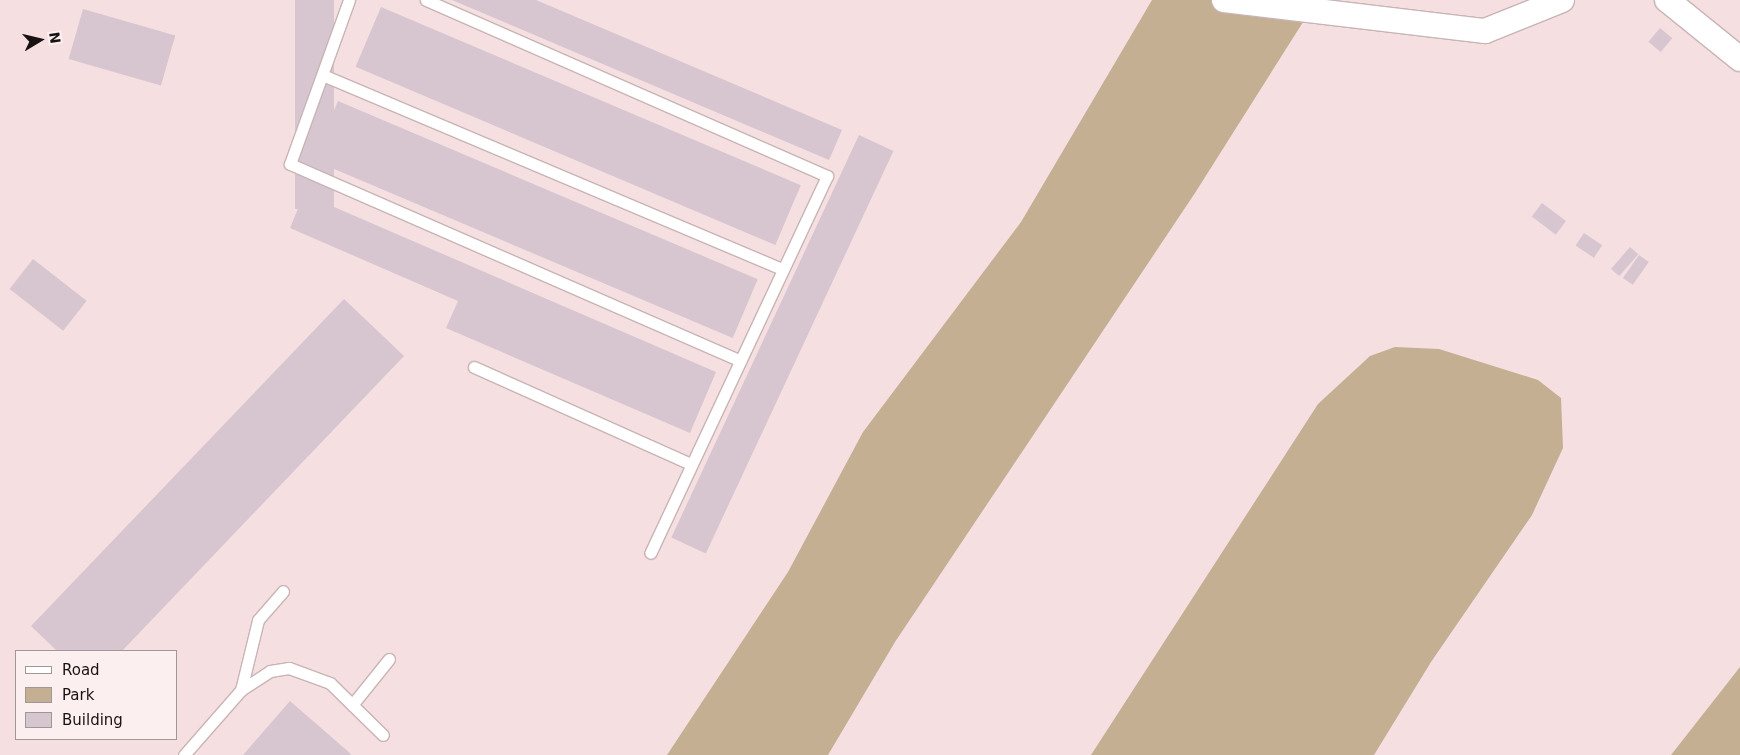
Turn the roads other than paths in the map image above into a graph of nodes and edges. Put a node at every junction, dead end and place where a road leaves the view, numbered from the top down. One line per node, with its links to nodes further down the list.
1 (350, 0): 7 (lane)
2 (426, 0): 8 (lane)
3 (1224, 0): 4 (street)
4 (1562, 0)
5 (1667, 0): 6 (street)
6 (1740, 59)
7 (325, 76): 8 (lane); 9 (lane)
8 (783, 270): 9 (lane)
9 (740, 361): 11 (lane)
10 (474, 367): 11 (lane)
11 (692, 464): 12 (lane)
12 (650, 552)
13 (283, 591): 15 (lane)
14 (389, 659): 16 (lane)
15 (241, 690): 16 (lane); 18 (lane)
16 (352, 705): 17 (lane)
17 (383, 735)
18 (184, 755)

